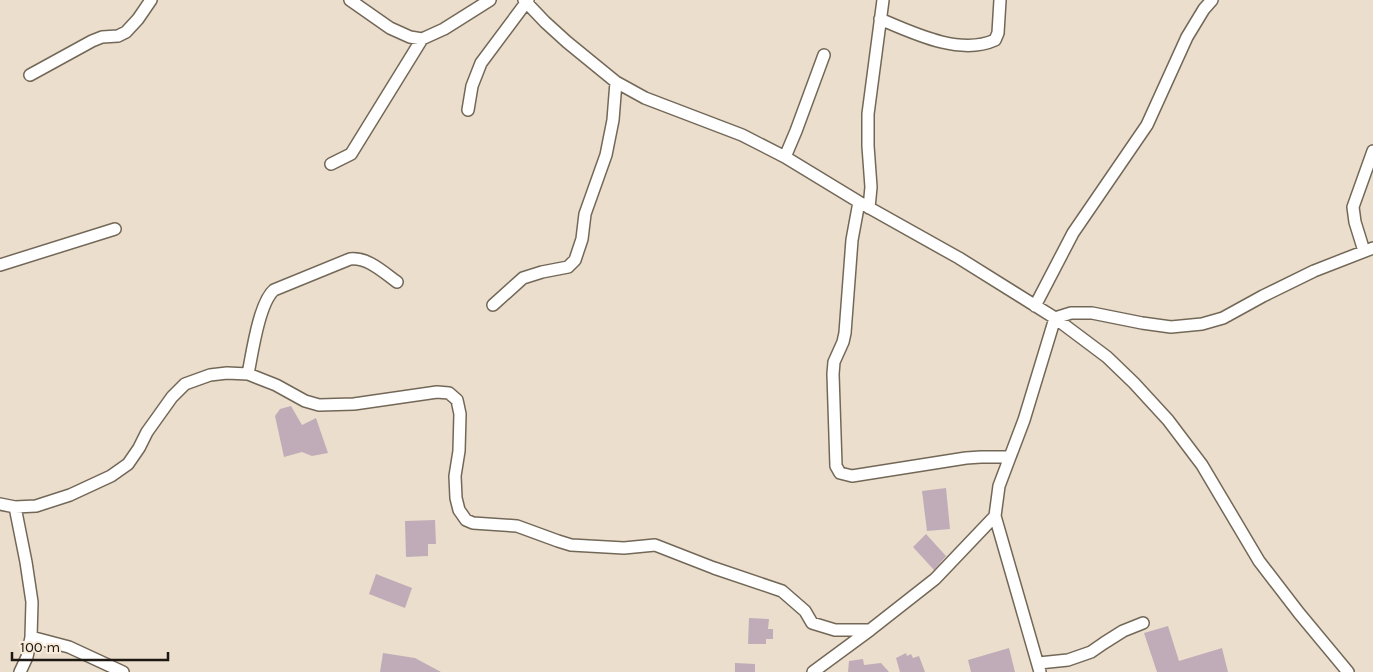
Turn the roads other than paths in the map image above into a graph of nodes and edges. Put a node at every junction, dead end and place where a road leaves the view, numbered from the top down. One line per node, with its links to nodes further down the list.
1 (151, 0): 11 (street)
2 (350, 0): 9 (street)
3 (490, 0): 9 (street)
4 (883, 0): 8 (street)
5 (1000, 0): 8 (street)
6 (1212, 0): 23 (street)
7 (526, 1): 12 (street); 13 (street)
8 (880, 19): 17 (street)
9 (422, 38): 16 (street)
10 (824, 55): 15 (street)
11 (30, 75)
12 (616, 82): 15 (street); 22 (street)
13 (468, 110)
14 (1373, 151): 19 (street)
15 (785, 157): 17 (street)
16 (331, 164)
17 (864, 205): 23 (street); 26 (street)
18 (115, 229): 20 (street)
19 (1369, 249): 24 (street)
20 (0, 265)
21 (397, 282): 25 (street)
22 (493, 305)
23 (1035, 306): 24 (street)
24 (1055, 318): 26 (street); 37 (street)
25 (248, 374): 28 (street); 31 (street)
26 (1010, 457): 29 (street)
27 (0, 504): 28 (street)
28 (15, 507): 32 (street)
29 (995, 516): 31 (street); 33 (street)
30 (1143, 624): 33 (street)
31 (870, 630): 36 (street)
32 (32, 637): 34 (street); 35 (street)
33 (1040, 668)
34 (20, 672)
35 (123, 672)
36 (813, 672)
37 (1348, 672)

